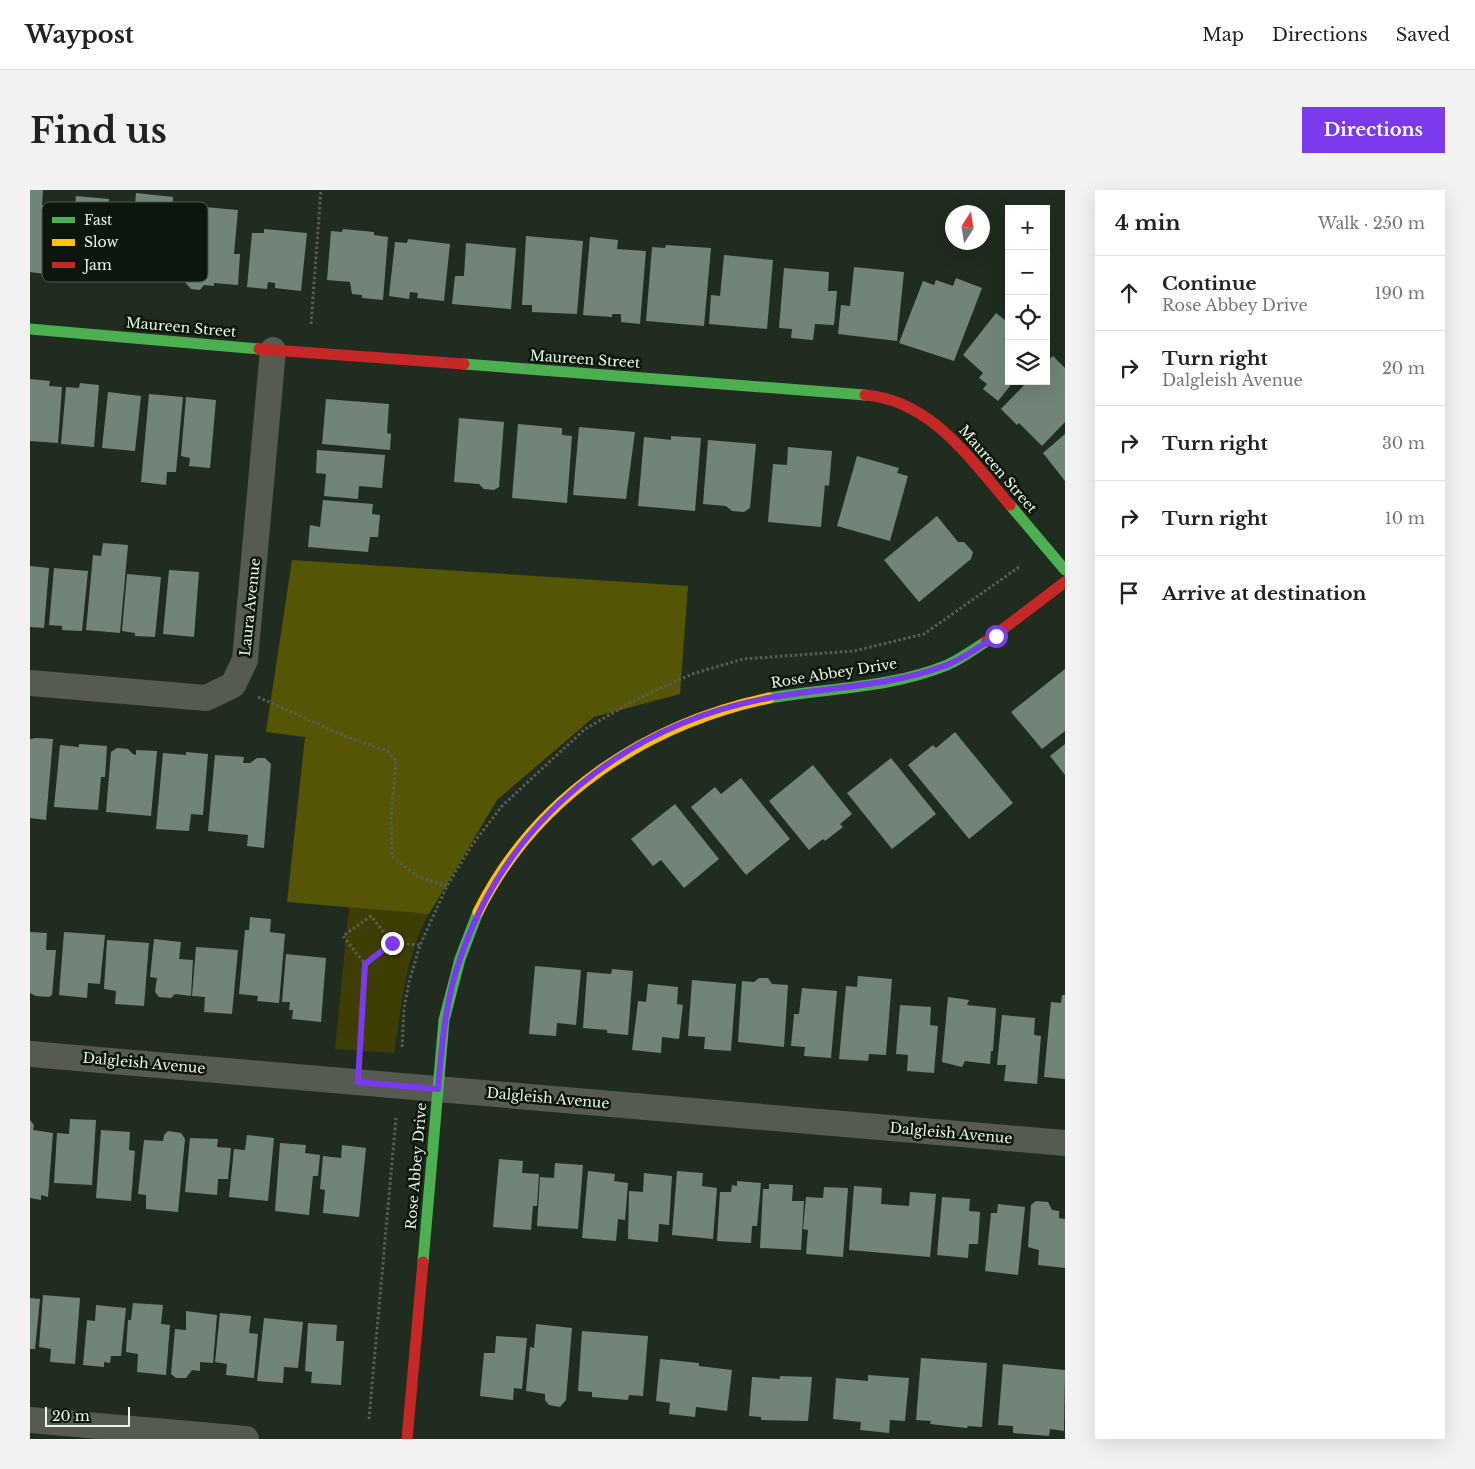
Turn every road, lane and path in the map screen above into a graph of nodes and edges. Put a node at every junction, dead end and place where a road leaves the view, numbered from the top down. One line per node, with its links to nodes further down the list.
1 (321, 190): 4 (path)
2 (30, 329): 3 (street, Maureen Street)
3 (273, 350): 4 (street, Maureen Street); 8 (street, Laura Avenue)
4 (308, 353): 5 (street, Maureen Street)
5 (1065, 570)
6 (1065, 582): 15 (street, Rose Abbey Drive)
7 (30, 683): 8 (street)
8 (233, 685): 9 (path)
9 (447, 886)
10 (392, 943): 11 (path); 12 (path); 12 (path)
11 (420, 944)
12 (365, 964): 14 (path)
13 (30, 1054): 14 (street, Dalgleish Avenue)
14 (358, 1082): 15 (street, Dalgleish Avenue)
15 (438, 1089): 17 (street, Dalgleish Avenue); 21 (street, Rose Abbey Drive)
16 (396, 1118): 18 (path)
17 (1065, 1143)
18 (369, 1419)
19 (30, 1420): 20 (street)
20 (246, 1439)
21 (407, 1439)

